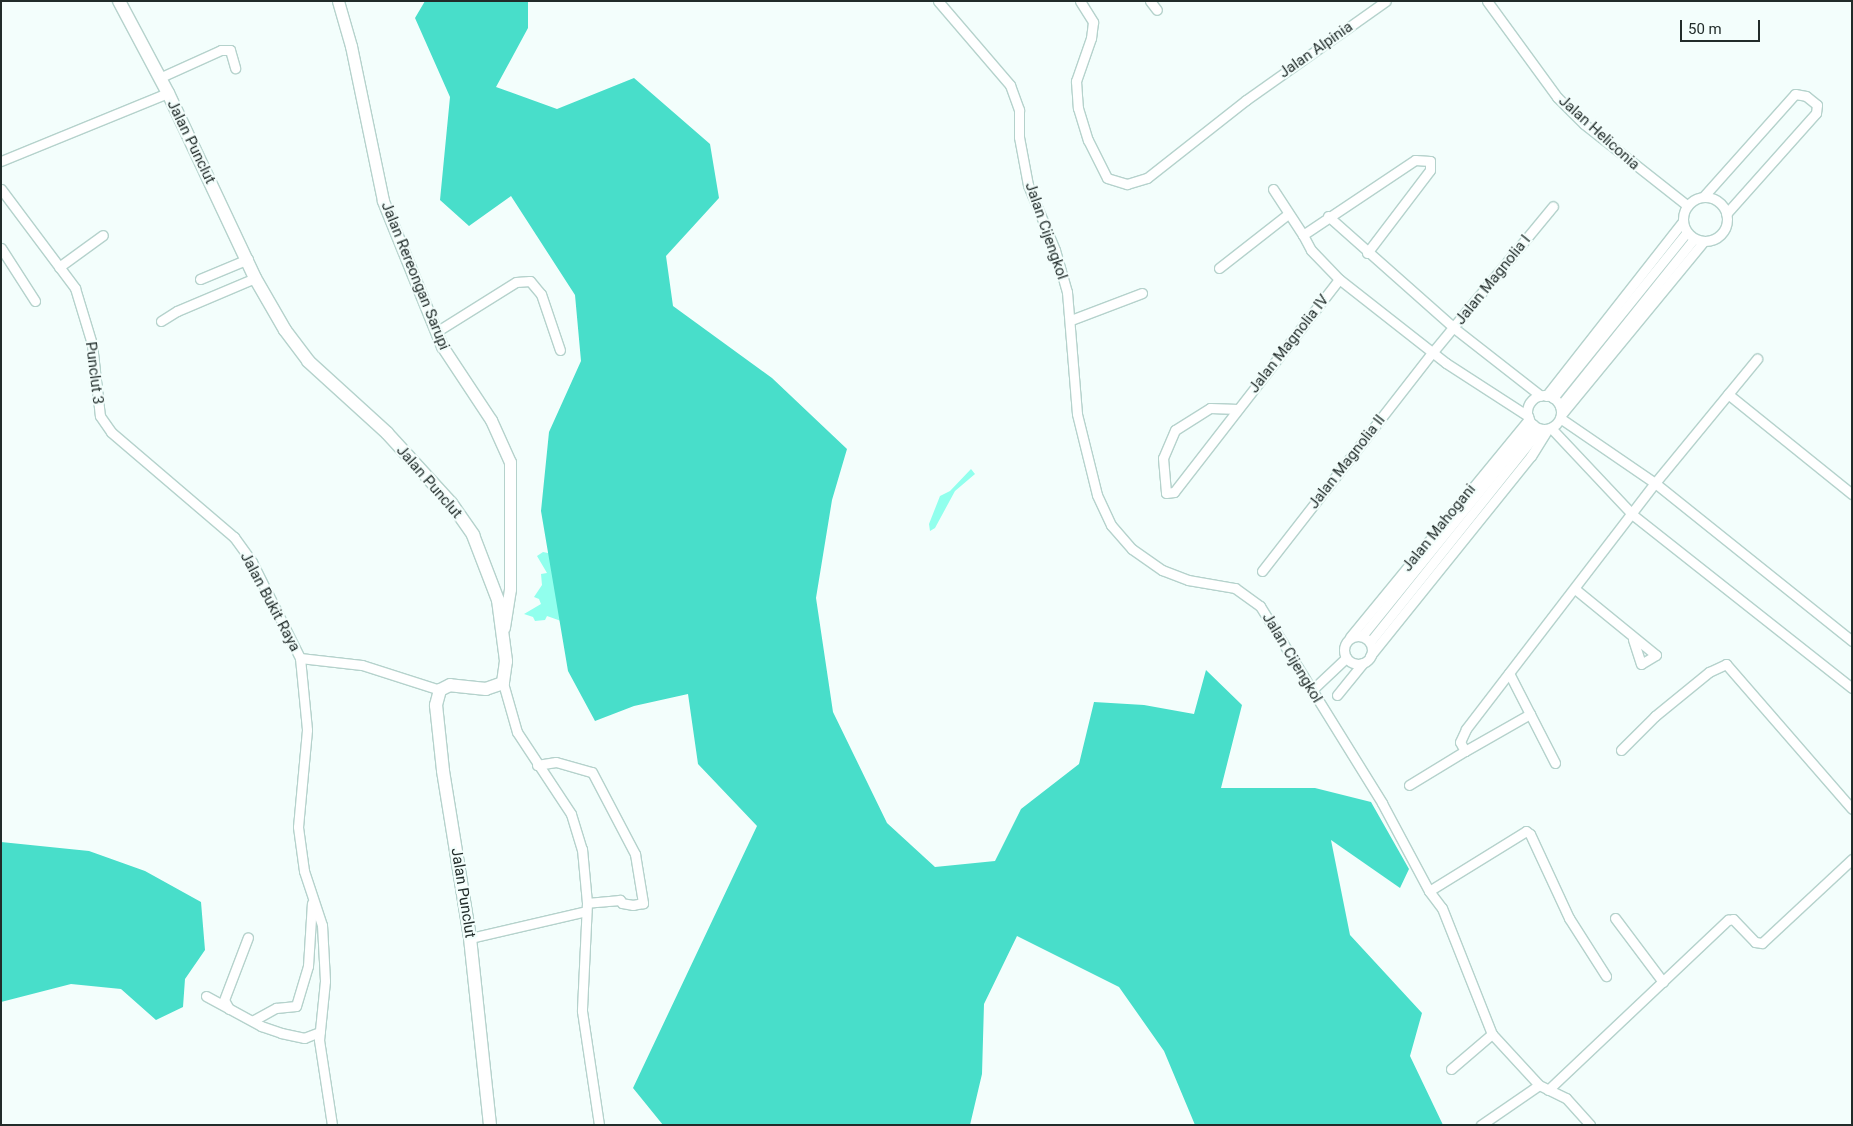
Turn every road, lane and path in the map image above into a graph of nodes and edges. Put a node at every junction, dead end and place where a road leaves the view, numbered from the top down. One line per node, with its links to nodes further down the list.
1 (119, 1): 10 (main road, Jalan Punclut)
2 (338, 1): 39 (street, Jalan Rereongan Sarupi)
3 (938, 1): 37 (street, Jalan Cijengkol)
4 (1080, 1): 6 (street, Jalan Alpinia)
5 (1150, 1): 8 (street)
6 (1386, 1)
7 (1487, 1): 17 (street, Jalan Heliconia)
8 (1157, 10)
9 (236, 68): 10 (street)
10 (160, 78): 11 (main road, Jalan Punclut)
11 (168, 93): 12 (street); 28 (main road, Jalan Punclut)
12 (1, 160)
13 (1, 189): 29 (street, Punclut 3)
14 (1273, 189): 18 (street)
15 (1703, 197): 17 (street); 19 (street); 19 (street)
16 (1553, 206): 38 (street, Jalan Magnolia I)
17 (1688, 206): 21 (street)
18 (1288, 214): 24 (street); 30 (street)
19 (1726, 214): 25 (street)
20 (1328, 216): 24 (street); 27 (street); 27 (street)
21 (1683, 221): 22 (street); 44 (street)
22 (1687, 232): 25 (street); 44 (street)
23 (103, 235): 29 (street)
24 (1303, 236): 33 (street)
25 (1699, 240): 46 (street)
26 (1, 248): 35 (street)
27 (1367, 253): 38 (street)
28 (248, 259): 31 (street); 32 (main road, Jalan Punclut)
29 (59, 267): 51 (street, Punclut 3)
30 (1219, 268)
31 (200, 278)
32 (255, 278): 36 (street); 54 (main road, Jalan Punclut)
33 (1339, 279): 41 (street); 45 (street, Jalan Magnolia IV)
34 (1142, 293): 37 (street)
35 (35, 301)
36 (161, 320)
37 (1071, 320): 67 (street, Jalan Cijengkol)
38 (1454, 328): 41 (street, Jalan Magnolia I); 44 (street)
39 (436, 332): 40 (street); 54 (street, Jalan Rereongan Sarupi)
40 (560, 350)
41 (1432, 353): 47 (street); 52 (street, Jalan Magnolia II)
42 (1757, 359): 43 (street)
43 (1728, 394): 48 (street); 49 (street)
44 (1547, 396): 46 (street); 47 (street)
45 (1238, 409): 45 (street, Jalan Magnolia IV)
46 (1560, 413): 47 (street); 48 (street)
47 (1538, 424): 50 (street); 55 (street, Jalan Mahogani); 56 (street); 59 (street)
48 (1655, 483): 50 (street); 58 (street)
49 (1852, 494)
50 (1633, 515): 53 (street); 65 (street)
51 (224, 527): 60 (street, Jalan Bukit Raya)
52 (1262, 571)
53 (1575, 589): 57 (street); 63 (street)
54 (504, 628): 64 (main road, Jalan Punclut)
55 (1350, 638): 56 (street); 61 (street)
56 (1366, 639): 59 (street)
57 (1633, 639)
58 (1852, 641)
59 (1370, 656): 62 (street)
60 (300, 658): 66 (street, Jalan Bukit Raya); 78 (street)
61 (1346, 658): 62 (street); 67 (street)
62 (1363, 663): 68 (street)
63 (1509, 673): 69 (street); 71 (street)
64 (503, 683): 66 (main road); 73 (street)
65 (1852, 688)
66 (440, 690): 82 (main road, Jalan Punclut)
67 (1312, 690): 77 (street, Jalan Cijengkol)
68 (1337, 695)
69 (1530, 714): 71 (street); 72 (street)
70 (1621, 750): 75 (street)
71 (1465, 751): 74 (street)
72 (1555, 763)
73 (537, 765): 79 (street); 79 (street)
74 (1409, 785)
75 (1852, 809)
76 (1852, 859): 84 (street)
77 (1429, 891): 83 (street); 89 (street, Jalan Cijengkol)
78 (312, 893): 87 (street); 88 (street)
79 (587, 907): 82 (street); 95 (street)
80 (1615, 918): 84 (street)
81 (248, 937): 86 (street)
82 (470, 938): 94 (main road, Jalan Punclut)
83 (1606, 976)
84 (1663, 982): 92 (street)
85 (206, 996): 86 (street)
86 (229, 1009): 87 (street)
87 (254, 1020): 88 (street)
88 (320, 1032): 93 (street)
89 (1492, 1034): 90 (street); 91 (street, Jalan Cijengkol)
90 (1451, 1069)
91 (1539, 1085): 92 (street, Jalan Cijengkol); 96 (street)
92 (1548, 1090): 97 (street, Jalan Cijengkol)
93 (332, 1125)
94 (490, 1125)
95 (599, 1125)
96 (1481, 1125)
97 (1590, 1125)

